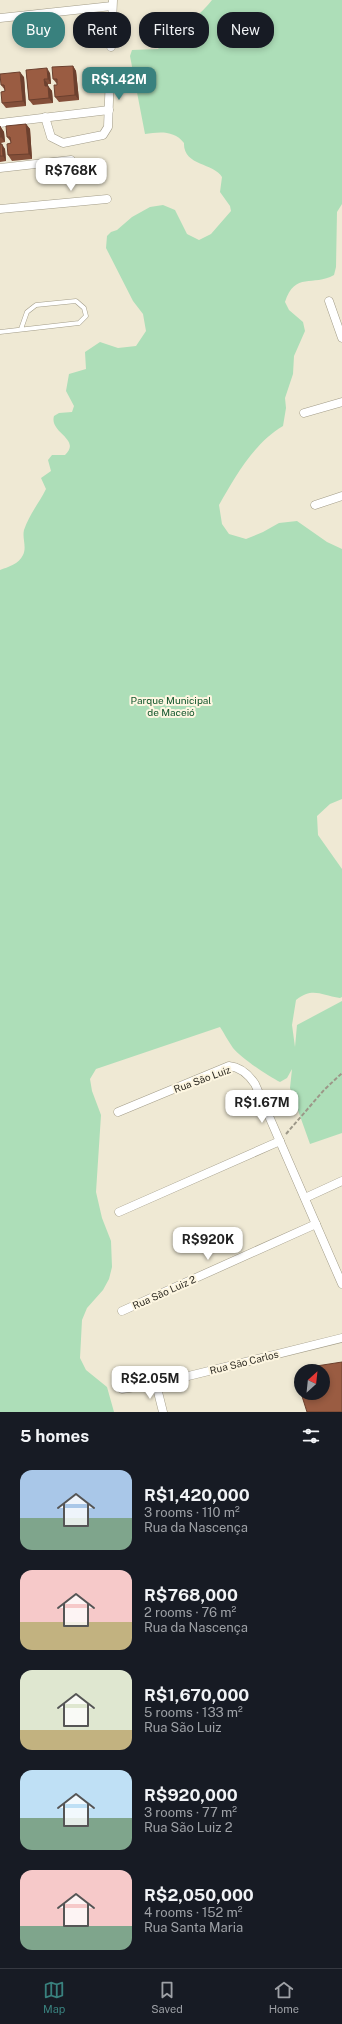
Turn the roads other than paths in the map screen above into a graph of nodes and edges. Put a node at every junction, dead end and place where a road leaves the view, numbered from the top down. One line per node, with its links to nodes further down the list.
1 (112, 3): 2 (street)
2 (0, 18)
3 (110, 74): 4 (street)
4 (109, 110): 5 (street); 5 (street)
5 (45, 117): 6 (street)
6 (0, 123)
7 (71, 160): 8 (street)
8 (0, 168)
9 (107, 199): 10 (street)
10 (0, 209)
11 (329, 301): 14 (street)
12 (22, 329): 12 (lane); 13 (lane)
13 (0, 332)
14 (342, 338)
15 (342, 402): 16 (street)
16 (304, 413)
17 (342, 496): 18 (street)
18 (315, 505)
19 (118, 1112): 20 (street, Rua São Luiz)
20 (280, 1141): 22 (street, Rua São Luiz); 23 (street)
21 (342, 1181): 22 (street)
22 (305, 1198): 24 (street, Rua São Luiz)
23 (119, 1212)
24 (316, 1224): 25 (street, Rua São Luiz); 26 (street, Rua São Luiz 2)
25 (342, 1281)
26 (122, 1311)
27 (342, 1338): 28 (street, Rua São Carlos)
28 (156, 1384): 29 (street, Rua São Carlos); 30 (street)
29 (122, 1389)
30 (164, 1412)

